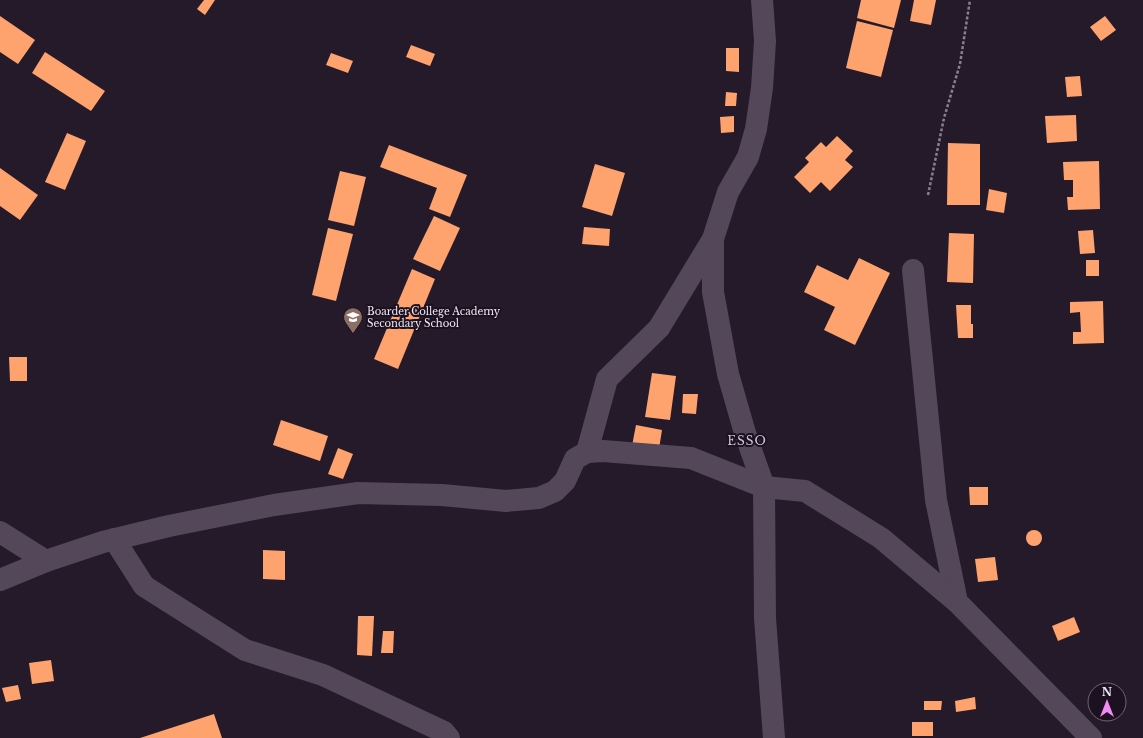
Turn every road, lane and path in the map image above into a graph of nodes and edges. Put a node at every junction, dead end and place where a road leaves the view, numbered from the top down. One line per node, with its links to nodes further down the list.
1 (762, 0): 4 (street)
2 (970, 0): 3 (path)
3 (928, 195)
4 (714, 239): 6 (street); 7 (street)
5 (913, 270): 12 (street)
6 (587, 452): 7 (street); 9 (street)
7 (764, 487): 12 (street); 14 (street)
8 (0, 532): 10 (street)
9 (114, 539): 10 (street); 13 (street)
10 (46, 560): 11 (street)
11 (0, 580)
12 (957, 602): 15 (street)
13 (449, 738)
14 (774, 738)
15 (1091, 738)

